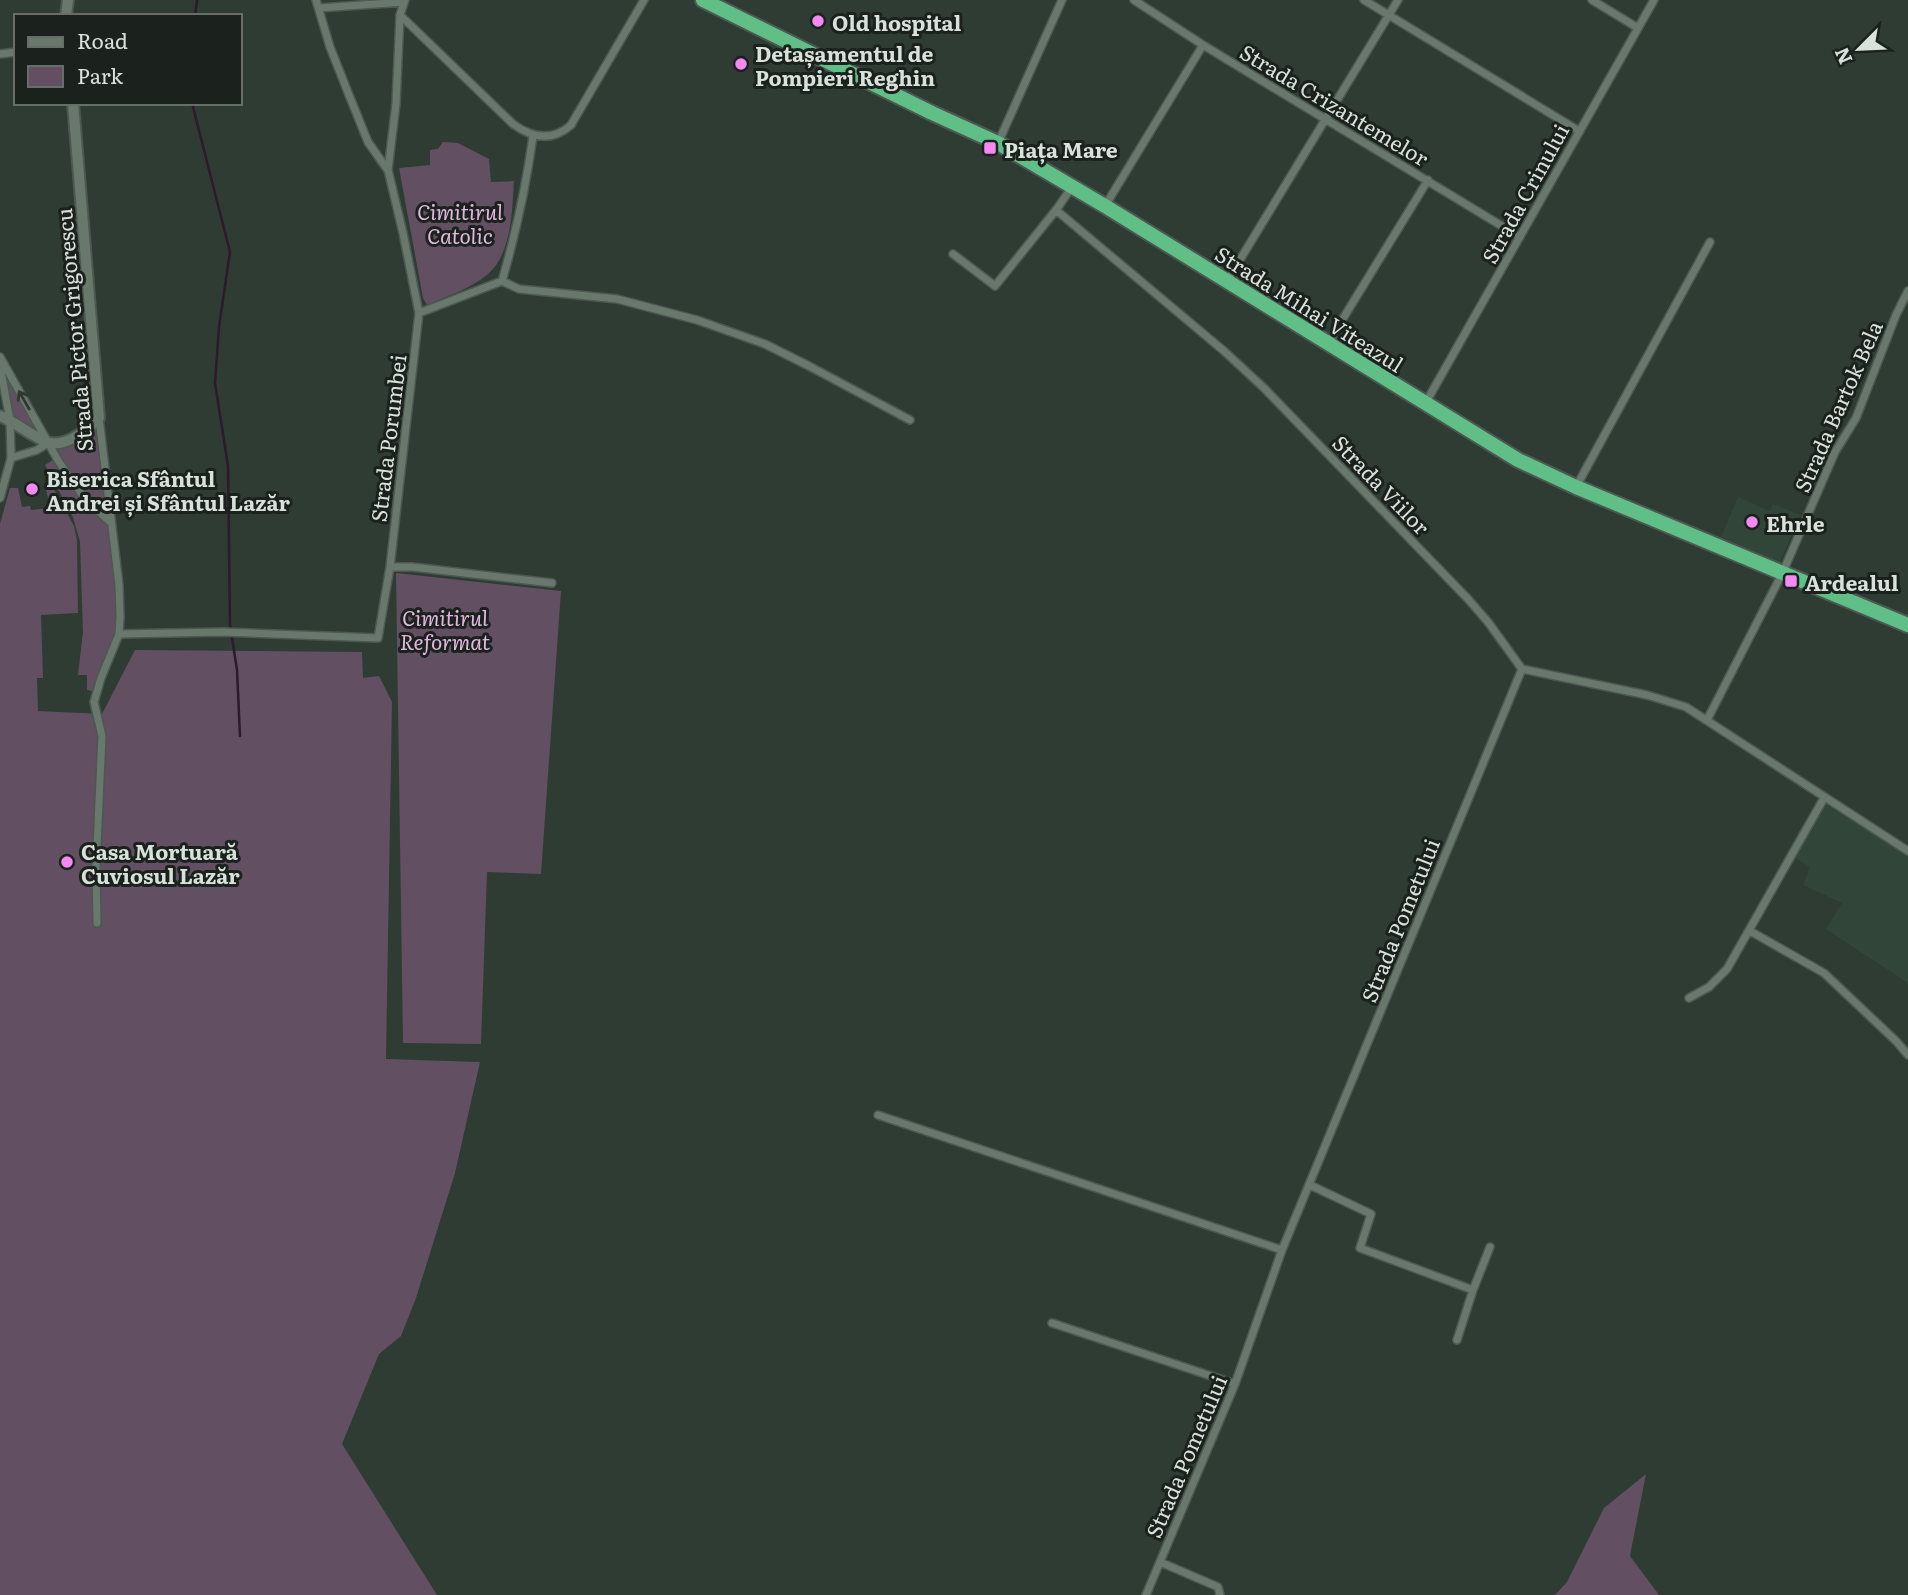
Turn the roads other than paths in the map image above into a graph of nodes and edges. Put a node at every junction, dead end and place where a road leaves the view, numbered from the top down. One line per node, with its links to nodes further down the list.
1 (644, 0): 19 (street)
2 (703, 0): 20 (highway, Strada Mihai Viteazul)
3 (1062, 0): 20 (street)
4 (1364, 0): 13 (street)
5 (1398, 0): 13 (street)
6 (1592, 0): 14 (street)
7 (1654, 0): 14 (street, Strada Crinului)
8 (405, 1): 10 (street, Strada Porumbei); 12 (street, Strada Porumbei)
9 (1138, 1): 15 (street, Strada Crizantemelor)
10 (374, 2): 11 (street, Strada Porumbei)
11 (317, 4): 21 (street)
12 (400, 15): 19 (street); 21 (street, Strada Porumbei)
13 (1389, 15): 17 (street); 18 (street)
14 (1639, 28): 18 (street, Strada Crinului)
15 (1203, 45): 17 (street, Strada Crizantemelor); 24 (street)
16 (73, 105): 38 (street, Strada Pictor Grigorescu)
17 (1327, 120): 22 (street, Strada Crizantemelor); 30 (street)
18 (1579, 131): 26 (street, Strada Crinului)
19 (533, 136): 29 (street)
20 (998, 143): 23 (highway, Strada Mihai Viteazul)
21 (388, 170): 32 (street, Strada Porumbei)
22 (1428, 180): 26 (street, Strada Crizantemelor); 33 (street)
23 (1072, 187): 24 (highway, Strada Mihai Viteazul); 25 (street)
24 (1105, 206): 30 (highway, Strada Mihai Viteazul)
25 (1056, 210): 28 (street); 50 (street, Strada Viilor)
26 (1520, 237): 36 (street, Strada Crinului)
27 (1710, 242): 42 (street)
28 (953, 254)
29 (502, 281): 32 (street); 39 (street)
30 (1227, 282): 33 (highway, Strada Mihai Viteazul)
31 (1908, 291): 46 (street, Strada Bartok Bela)
32 (419, 313): 45 (street, Strada Porumbei)
33 (1327, 344): 36 (highway, Strada Mihai Viteazul)
34 (0, 357): 40 (street, one-way to 34)
35 (0, 366): 37 (street)
36 (1425, 404): 42 (highway, Strada Mihai Viteazul)
37 (5, 418): 40 (street); 41 (street)
38 (99, 418): 40 (street); 44 (street, Strada Pictor Grigorescu)
39 (910, 421)
40 (48, 443): 41 (street); 44 (street)
41 (11, 458): 43 (street)
42 (1576, 487): 46 (highway, Strada Mihai Viteazul)
43 (0, 498)
44 (110, 522): 49 (street, Strada Pictor Grigorescu)
45 (390, 567): 47 (street); 49 (street, Strada Porumbei)
46 (1782, 574): 48 (highway, Strada Mihai Viteazul); 51 (street)
47 (552, 583)
48 (1908, 625)
49 (120, 634): 54 (street, Strada Pictor Grigorescu)
50 (1522, 669): 51 (street); 59 (street, Strada Pometului)
51 (1707, 720): 52 (street)
52 (1824, 798): 53 (street); 55 (street)
53 (1908, 852)
54 (97, 923)
55 (1750, 931): 56 (street); 57 (street)
56 (1689, 998)
57 (1908, 1055)
58 (878, 1115): 61 (street)
59 (1310, 1185): 61 (street, Strada Pometului); 62 (street)
60 (1490, 1247): 62 (street)
61 (1282, 1250): 65 (street, Strada Pometului)
62 (1473, 1290): 64 (street)
63 (1052, 1323): 65 (street)
64 (1457, 1340)
65 (1235, 1384): 66 (street, Strada Pometului)
66 (1160, 1562): 67 (street, Strada Pometului); 68 (street)
67 (1146, 1595)
68 (1220, 1595)

